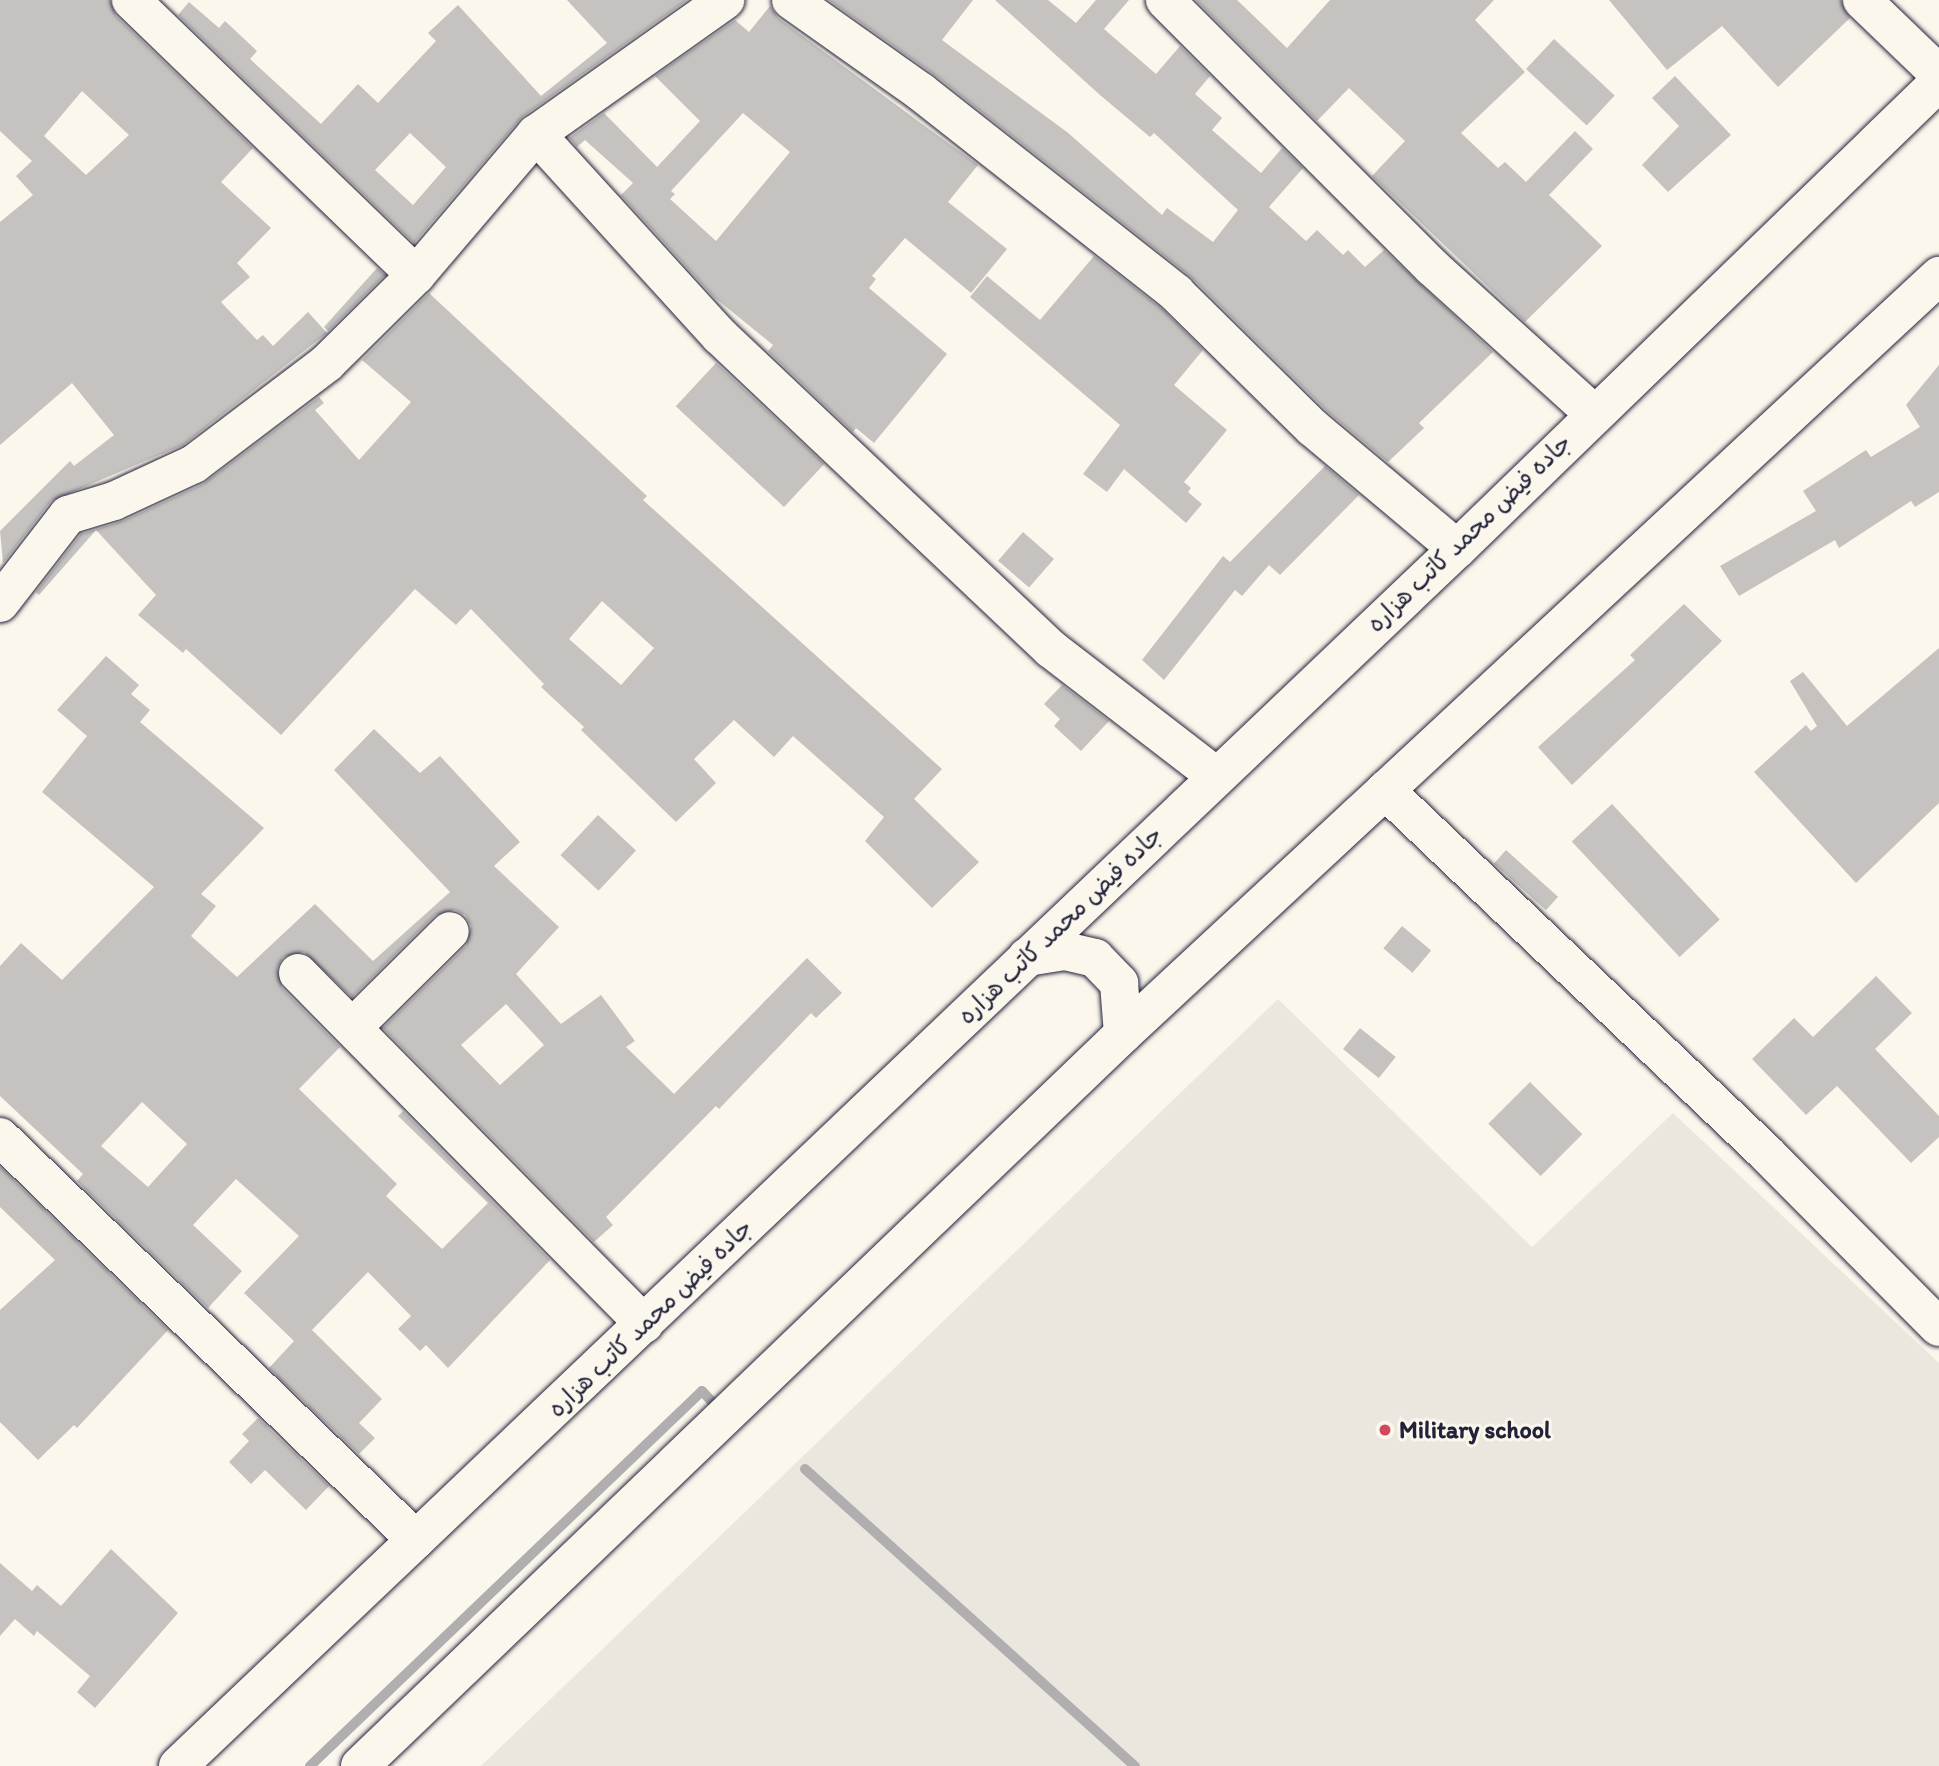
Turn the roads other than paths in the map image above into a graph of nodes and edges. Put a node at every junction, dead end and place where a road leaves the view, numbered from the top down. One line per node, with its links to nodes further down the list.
1 (131, 0): 9 (street)
2 (791, 0): 12 (street)
3 (1165, 0): 11 (street)
4 (1862, 0): 6 (street)
5 (719, 2): 8 (street)
6 (1939, 74)
7 (1939, 82): 11 (street, جاده فیض محمد کاتب هزاره)
8 (536, 134): 9 (street); 14 (street)
9 (416, 275): 13 (street)
10 (1939, 276): 15 (street)
11 (1592, 413): 12 (street, جاده فیض محمد کاتب هزاره)
12 (1457, 549): 14 (street, جاده فیض محمد کاتب هزاره)
13 (0, 603)
14 (1216, 776): 17 (street, جاده فیض محمد کاتب هزاره)
15 (1385, 790): 20 (street); 23 (street)
16 (450, 931): 19 (street)
17 (1027, 957): 20 (street); 22 (street, جاده فیض محمد کاتب هزاره)
18 (299, 973): 19 (street)
19 (353, 1027): 22 (street)
20 (1123, 1034): 26 (street)
21 (0, 1137): 24 (street)
22 (644, 1324): 24 (street, جاده فیض محمد کاتب هزاره)
23 (1939, 1327)
24 (416, 1540): 25 (street, جاده فیض محمد کاتب هزاره)
25 (178, 1766)
26 (360, 1766)

